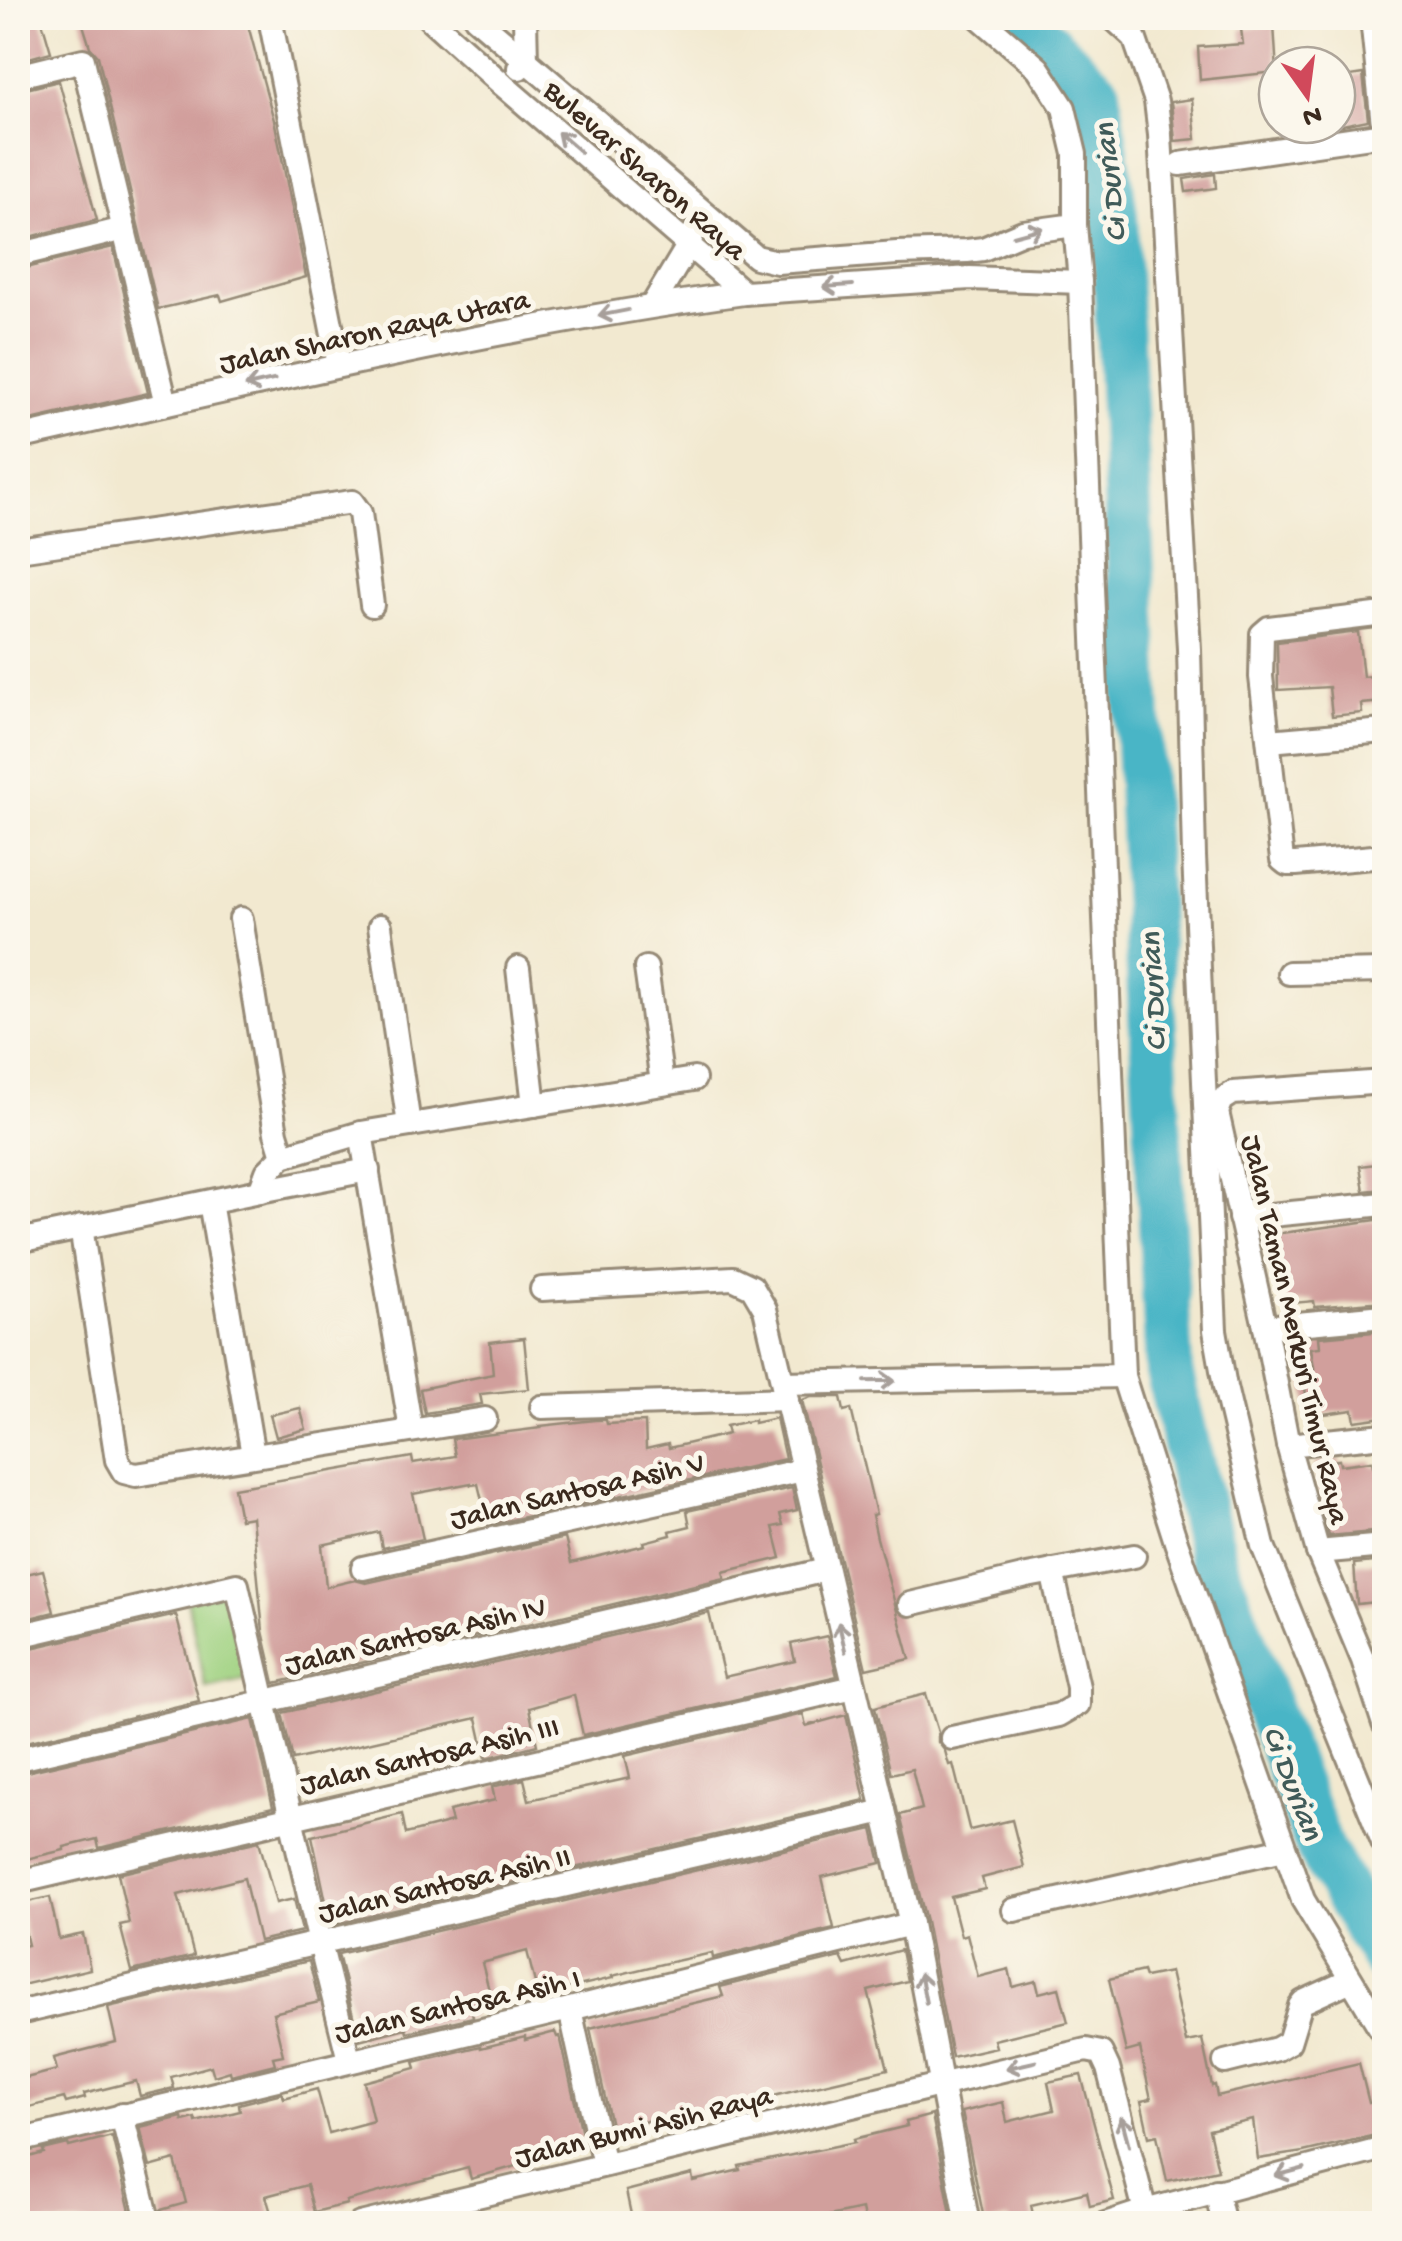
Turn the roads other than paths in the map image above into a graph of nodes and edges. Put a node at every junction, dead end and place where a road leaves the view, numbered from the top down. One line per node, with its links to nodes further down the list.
1 (270, 18): 25 (street)
2 (429, 18): 10 (street, Bulevar Sharon Raya)
3 (476, 18): 8 (street, Bulevar Sharon Raya)
4 (525, 18): 8 (street)
5 (980, 18): 14 (street)
6 (1113, 18): 82 (street)
7 (1372, 18): 11 (street)
8 (526, 61): 10 (street); 13 (street, Bulevar Sharon Raya)
9 (18, 76): 15 (street)
10 (504, 86): 16 (street, Bulevar Sharon Raya, one-way to 10)
11 (1384, 134): 12 (street)
12 (1180, 164)
13 (701, 212): 16 (street); 18 (street, Bulevar Sharon Raya)
14 (1075, 225): 17 (street, Bulevar Sharon Raya, one-way to 14); 22 (street)
15 (124, 229): 19 (street); 26 (street)
16 (688, 246): 23 (street, Bulevar Sharon Raya); 24 (street)
17 (975, 250): 18 (street, Bulevar Sharon Raya); 20 (street)
18 (897, 253): 21 (street)
19 (18, 255)
20 (980, 278): 21 (street, Bulevar Sharon Raya); 22 (street, Bulevar Sharon Raya)
21 (898, 281): 23 (street, Bulevar Sharon Raya, one-way to 23)
22 (1080, 282): 57 (street)
23 (744, 293): 24 (street, Jalan Sharon Raya Utara)
24 (652, 306): 25 (street, Jalan Sharon Raya Utara, one-way to 25)
25 (339, 364): 26 (street, Jalan Sharon Raya Utara, one-way to 26)
26 (166, 404): 27 (street, Jalan Sharon Raya Utara)
27 (18, 438)
28 (18, 550): 29 (street)
29 (372, 605)
30 (1384, 614): 32 (street)
31 (1384, 731): 32 (street)
32 (1269, 741): 33 (street)
33 (1384, 856)
34 (241, 918): 46 (street)
35 (380, 926): 44 (street)
36 (518, 968): 43 (street)
37 (646, 968): 42 (street)
38 (1384, 971): 39 (street)
39 (1289, 972)
40 (694, 1080): 42 (street)
41 (1384, 1082): 51 (street, Jalan Taman Merkuri Timur Raya)
42 (662, 1083): 43 (street)
43 (534, 1105): 44 (street)
44 (410, 1125): 45 (street)
45 (361, 1133): 46 (street); 47 (street)
46 (284, 1156): 48 (street)
47 (368, 1170): 48 (street); 61 (street)
48 (260, 1191): 49 (street)
49 (210, 1202): 52 (street); 64 (street)
50 (1384, 1204): 51 (street)
51 (1240, 1218): 56 (street, Jalan Taman Merkuri Timur Raya)
52 (82, 1227): 53 (street); 64 (street)
53 (18, 1241)
54 (542, 1289): 58 (street)
55 (1384, 1316): 56 (street)
56 (1265, 1328): 63 (street, Jalan Taman Merkuri Timur Raya)
57 (1123, 1376): 58 (street, one-way to 57); 83 (street)
58 (785, 1391): 59 (street); 65 (street)
59 (542, 1408)
60 (485, 1419): 61 (street)
61 (411, 1430): 64 (street)
62 (1384, 1434): 63 (street)
63 (1288, 1444): 67 (street, Jalan Taman Merkuri Timur Raya)
64 (253, 1455)
65 (804, 1470): 69 (street, Jalan Santosa Asih V); 70 (street)
66 (1384, 1546): 67 (street)
67 (1318, 1552): 74 (street, Jalan Taman Merkuri Timur Raya)
68 (1134, 1556): 71 (street)
69 (364, 1568)
70 (826, 1570): 75 (street, one-way to 70); 76 (street, Jalan Santosa Asih IV)
71 (1052, 1571): 72 (street); 78 (street)
72 (910, 1604)
73 (18, 1636): 76 (street)
74 (1374, 1659): 77 (street, Jalan Taman Merkuri Timur Raya)
75 (854, 1687): 80 (street); 81 (street, Jalan Santosa Asih III)
76 (264, 1699): 79 (street, Jalan Santosa Asih IV); 81 (street)
77 (1384, 1724)
78 (952, 1738)
79 (18, 1759)
80 (884, 1811): 86 (street); 87 (street, Jalan Santosa Asih II)
81 (290, 1816): 84 (street, Jalan Santosa Asih III); 87 (street)
82 (1384, 1844)
83 (1284, 1849): 85 (street); 88 (street)
84 (18, 1882)
85 (1014, 1910)
86 (911, 1924): 89 (street, Jalan Santosa Asih I); 94 (street, one-way to 86)
87 (320, 1943): 90 (street, Jalan Santosa Asih II); 92 (street)
88 (1352, 1980): 91 (street); 93 (street)
89 (570, 2008): 92 (street, Jalan Santosa Asih I); 98 (street)
90 (18, 2013)
91 (1384, 2034)
92 (349, 2060): 95 (street, Jalan Santosa Asih I)
93 (1225, 2062)
94 (940, 2084): 98 (street, Jalan Bumi Asih Raya); 100 (street, Jalan Bumi Asih Raya, one-way to 94); 103 (street)
95 (122, 2115): 96 (street, Jalan Santosa Asih I); 101 (street)
96 (18, 2140)
97 (1384, 2148): 99 (street, one-way to 99)
98 (604, 2165): 102 (street, Jalan Bumi Asih Raya)
99 (1216, 2192): 100 (street); 105 (street)
100 (1144, 2211): 104 (street)
101 (149, 2224)
102 (360, 2224)
103 (968, 2224)
104 (1105, 2224)
105 (1224, 2224)

